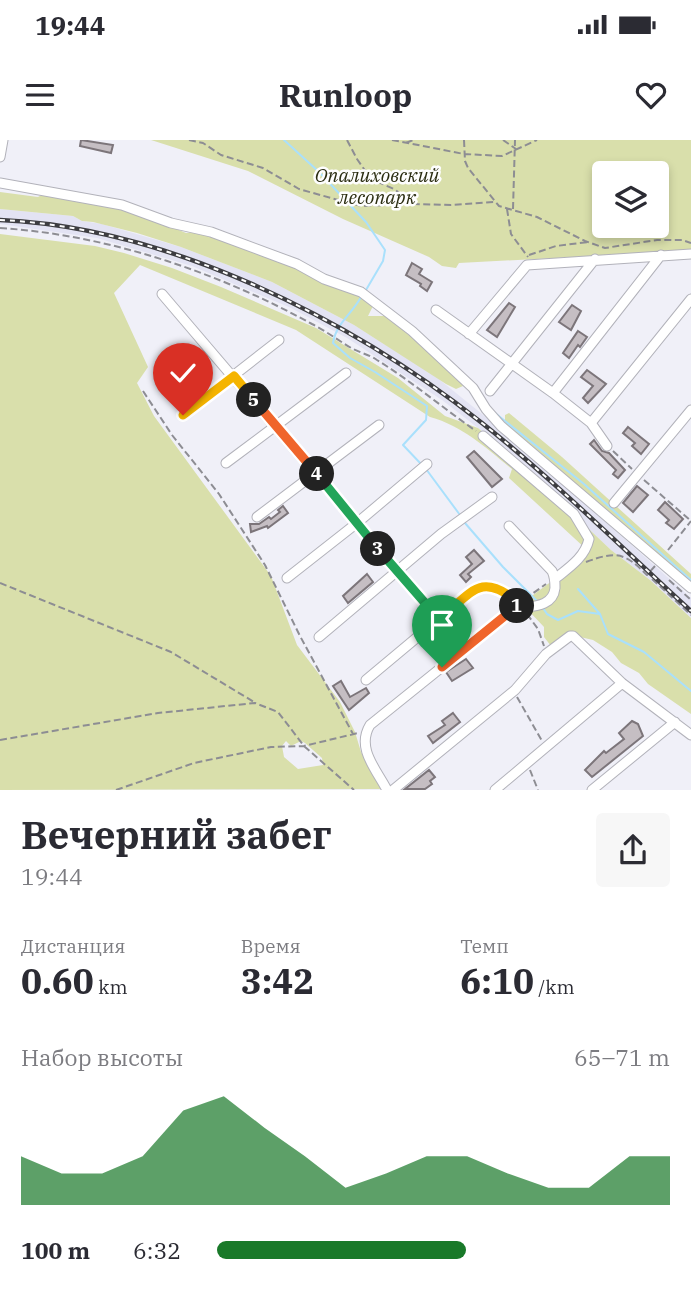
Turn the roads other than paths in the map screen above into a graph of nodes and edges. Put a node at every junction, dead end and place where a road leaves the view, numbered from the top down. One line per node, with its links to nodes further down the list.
1 (3, 140): 2 (street)
2 (0, 157)
3 (0, 183): 35 (street)
4 (691, 254): 5 (street)
5 (661, 255): 6 (street); 16 (street)
6 (595, 260): 10 (street); 12 (street)
7 (162, 293): 14 (street)
8 (691, 299): 19 (street)
9 (436, 310): 10 (street)
10 (469, 334): 12 (street)
11 (279, 340): 14 (street)
12 (512, 362): 15 (street); 16 (street)
13 (346, 373): 20 (street)
14 (234, 376): 18 (street); 20 (street)
15 (490, 390)
16 (554, 393): 19 (street)
17 (691, 410): 28 (street)
18 (183, 415)
19 (590, 423): 23 (street)
20 (275, 425): 24 (street); 26 (street)
21 (379, 425): 26 (street)
22 (483, 436): 34 (street)
23 (607, 446)
24 (226, 463)
25 (427, 464): 30 (street)
26 (316, 473): 29 (street); 30 (street)
27 (492, 497): 32 (street)
28 (614, 503)
29 (257, 517)
30 (357, 523): 32 (street); 33 (street)
31 (509, 526): 34 (street)
32 (397, 571): 37 (street); 38 (street)
33 (286, 578)
34 (555, 578): 36 (street)
35 (691, 588)
36 (519, 606): 37 (street); 43 (street)
37 (439, 619): 39 (street)
38 (319, 637)
39 (366, 680)
40 (621, 684): 44 (street)
41 (675, 722): 42 (street); 43 (street); 45 (street)
42 (691, 735)
43 (390, 789)
44 (495, 789)
45 (592, 789)

